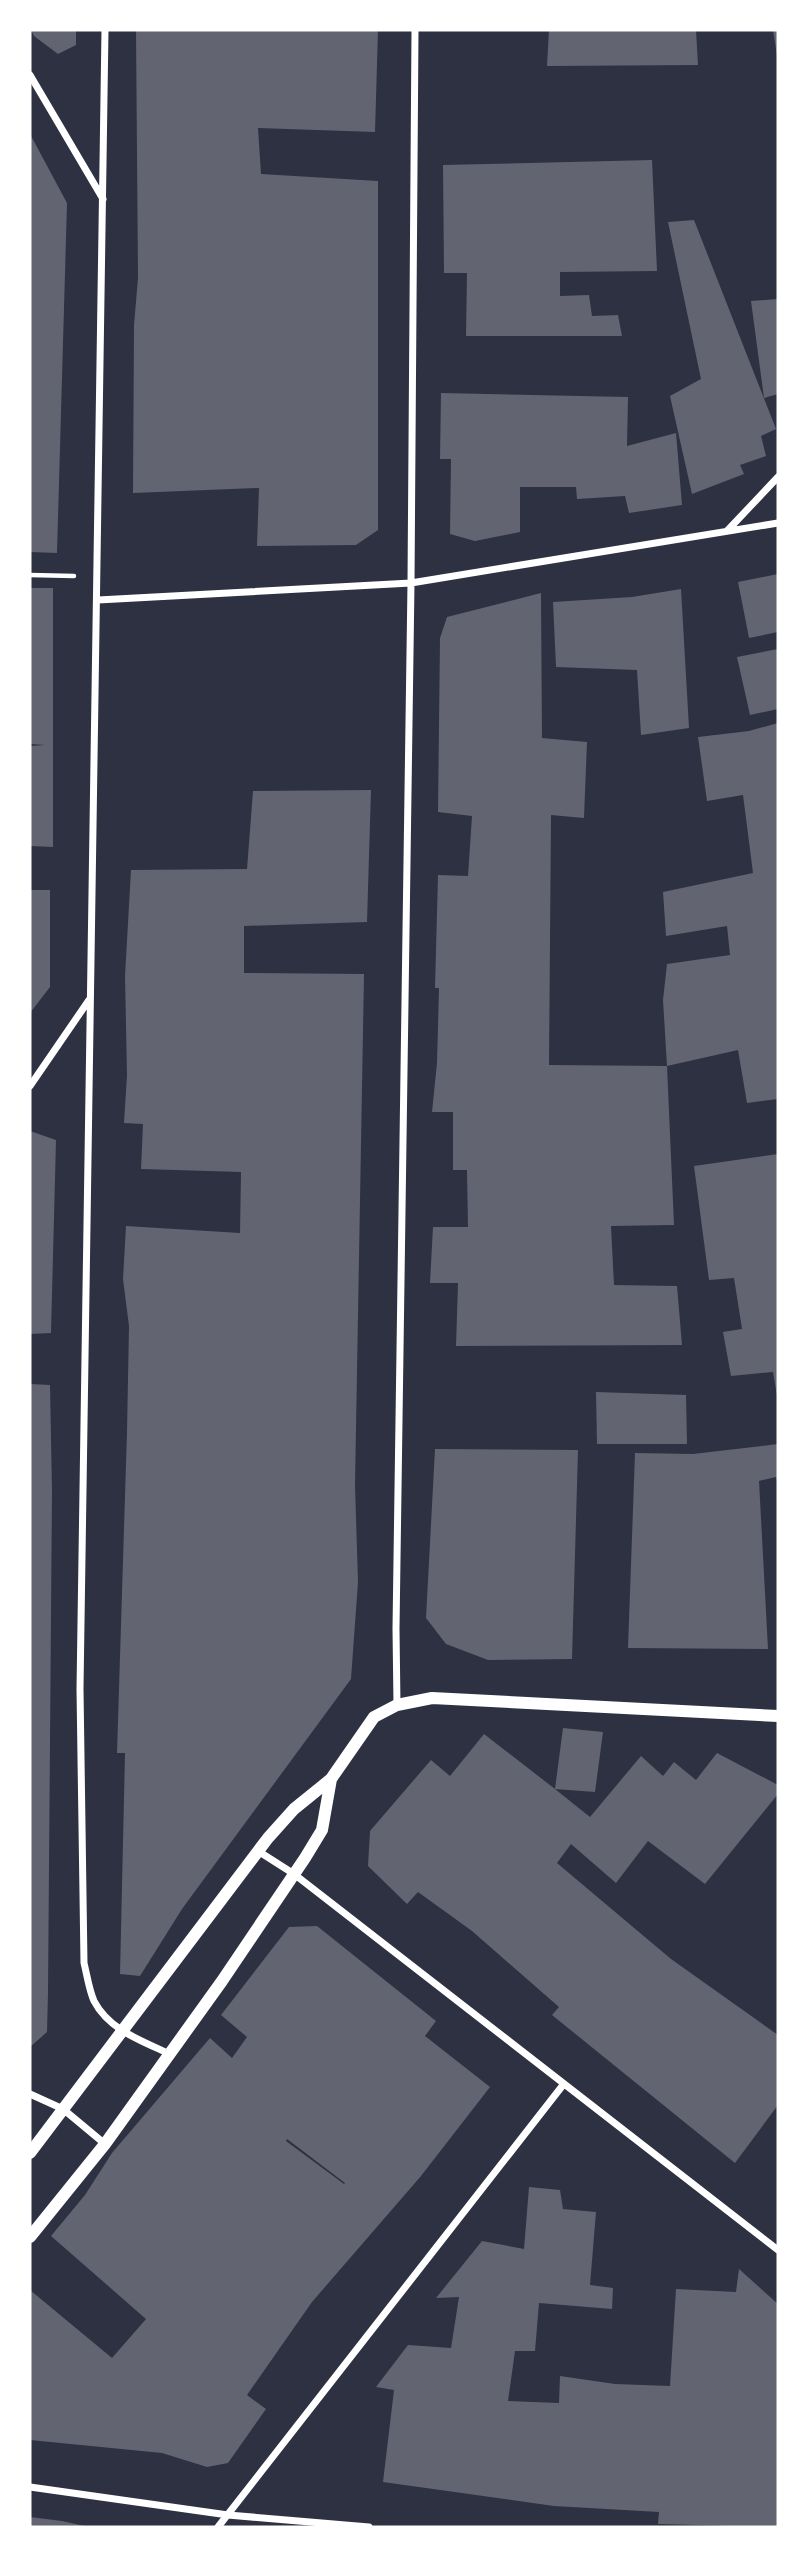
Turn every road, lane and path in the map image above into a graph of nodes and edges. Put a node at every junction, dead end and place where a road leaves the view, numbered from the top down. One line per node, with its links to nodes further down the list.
1 (105, 30): 4 (street)
2 (415, 30): 10 (street)
3 (30, 75): 4 (street)
4 (103, 200): 9 (street)
5 (778, 477): 7 (street)
6 (778, 523): 7 (street)
7 (726, 531): 10 (street)
8 (30, 575): 9 (path)
9 (99, 576): 11 (street)
10 (411, 583): 11 (street); 14 (street)
11 (99, 600): 12 (street)
12 (90, 1000): 13 (street); 19 (street)
13 (30, 1086)
14 (397, 1705): 15 (street); 16 (street)
15 (778, 1716)
16 (331, 1779): 17 (street); 18 (street)
17 (258, 1851): 18 (street); 19 (street)
18 (294, 1874): 20 (street); 21 (street)
19 (123, 2033): 20 (street); 23 (street)
20 (170, 2053): 24 (street)
21 (563, 2085): 27 (street); 29 (street)
22 (30, 2094): 23 (street)
23 (63, 2109): 24 (street); 25 (street)
24 (105, 2144): 26 (street)
25 (30, 2153)
26 (30, 2236)
27 (778, 2250)
28 (30, 2487): 29 (street)
29 (228, 2515): 30 (street); 31 (street)
30 (218, 2527)
31 (369, 2527)

